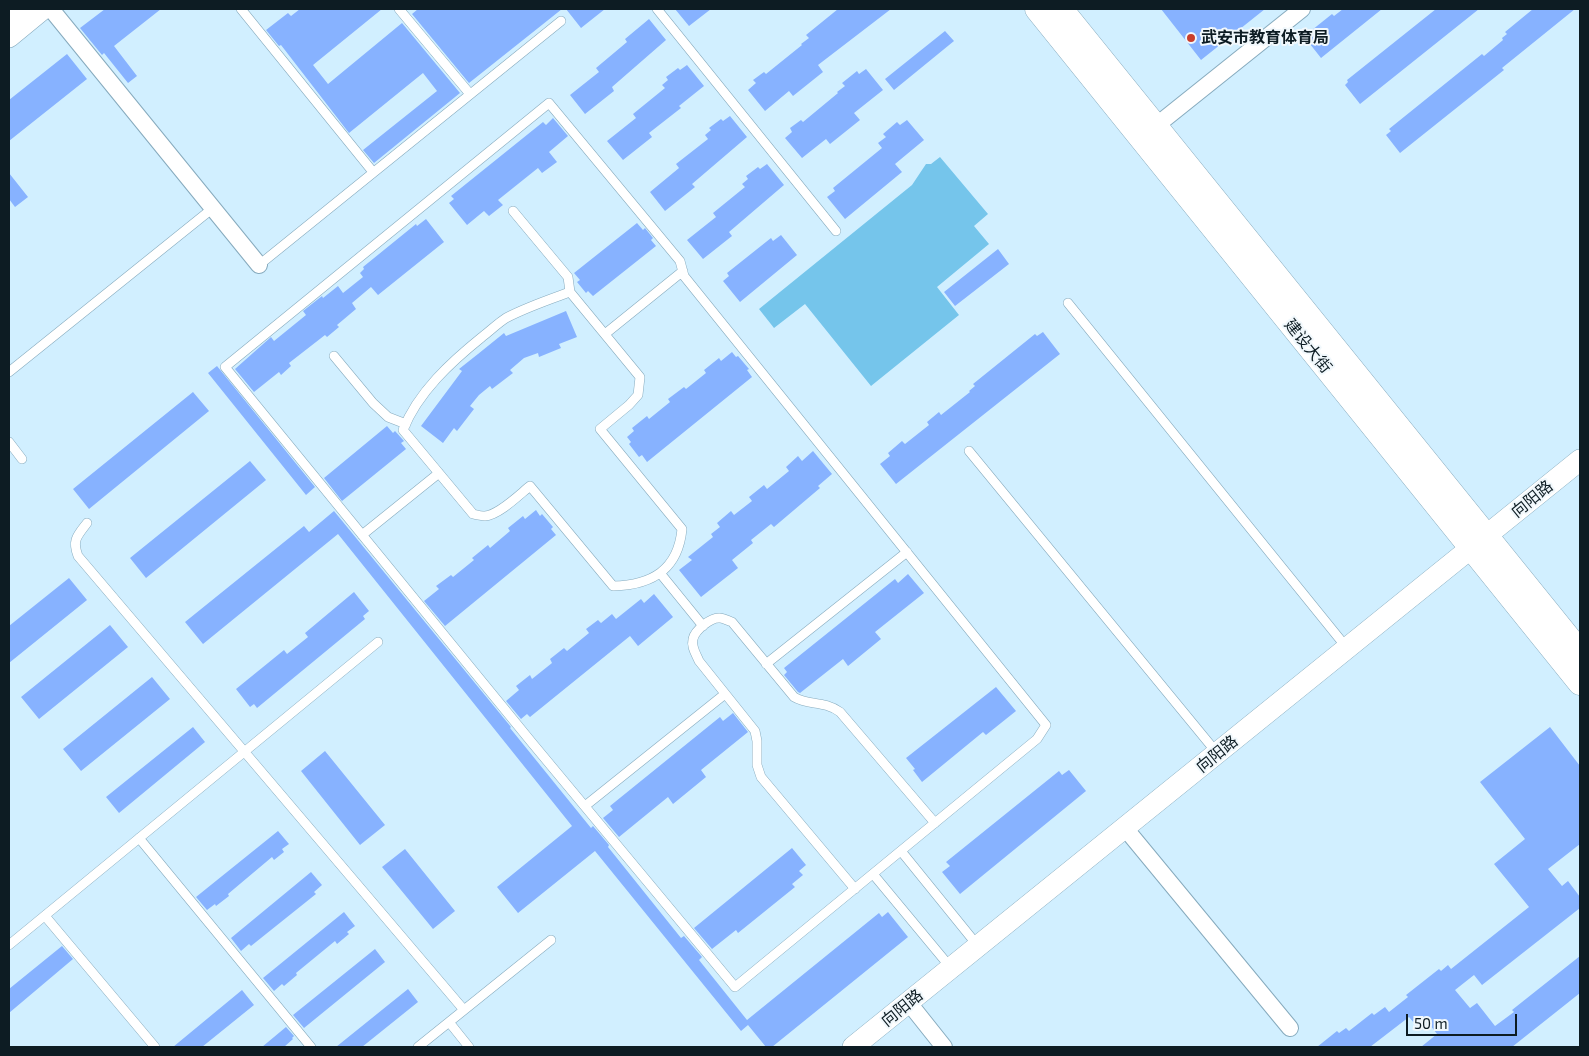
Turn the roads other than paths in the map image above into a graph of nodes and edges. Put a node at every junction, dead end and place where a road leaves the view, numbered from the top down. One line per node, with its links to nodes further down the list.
1 (44, 9): 9 (street)
2 (52, 9): 14 (street)
3 (241, 9): 13 (lane)
4 (399, 9): 11 (lane)
5 (657, 9): 16 (lane)
6 (1037, 9): 12 (main road, 建设大街)
7 (1061, 9): 12 (main road, 建设大街)
8 (1302, 9): 12 (street)
9 (12, 21)
10 (560, 21): 11 (lane)
11 (470, 94): 13 (lane)
12 (1148, 132): 32 (main road, 建设大街)
13 (373, 172): 17 (lane)
14 (213, 208): 17 (street); 23 (lane)
15 (513, 211): 19 (lane)
16 (836, 232)
17 (259, 265)
18 (683, 271): 21 (lane); 31 (lane); 33 (lane)
19 (570, 292): 21 (lane); 24 (lane)
20 (1068, 303): 37 (lane)
21 (605, 334): 34 (lane)
22 (334, 356): 24 (lane)
23 (9, 372)
24 (406, 424): 29 (lane)
25 (9, 442): 27 (lane)
26 (969, 451): 43 (lane)
27 (22, 459)
28 (1580, 460): 32 (street, 向阳路)
29 (439, 472): 31 (lane); 34 (lane)
30 (87, 523): 42 (lane)
31 (362, 535): 44 (lane)
32 (1479, 542): 37 (street, 向阳路); 38 (main road, 建设大街); 40 (main road, 建设大街)
33 (907, 552): 39 (lane); 45 (lane)
34 (660, 573): 35 (lane)
35 (704, 626): 39 (lane); 41 (lane)
36 (378, 642): 42 (lane)
37 (1347, 648): 43 (street, 向阳路)
38 (1580, 652)
39 (766, 664): 45 (lane)
40 (1580, 683)
41 (725, 694): 44 (lane); 50 (lane)
42 (244, 752): 47 (lane); 57 (lane)
43 (1217, 754): 46 (street, 向阳路)
44 (585, 806): 50 (lane)
45 (935, 823): 48 (lane)
46 (1125, 828): 54 (street, 向阳路); 59 (street)
47 (139, 838): 51 (lane); 61 (lane)
48 (901, 851): 49 (lane); 54 (lane)
49 (873, 874): 50 (lane); 55 (lane)
50 (855, 889)
51 (45, 916): 53 (lane); 60 (lane)
52 (551, 940): 57 (lane)
53 (9, 945)
54 (979, 947): 55 (street, 向阳路)
55 (951, 969): 56 (street, 向阳路)
56 (909, 1003): 64 (street, 向阳路); 65 (street)
57 (464, 1010): 58 (lane)
58 (449, 1022): 62 (lane); 63 (lane)
59 (1290, 1028)
60 (155, 1047)
61 (311, 1047)
62 (418, 1047)
63 (469, 1047)
64 (854, 1047)
65 (944, 1047)

